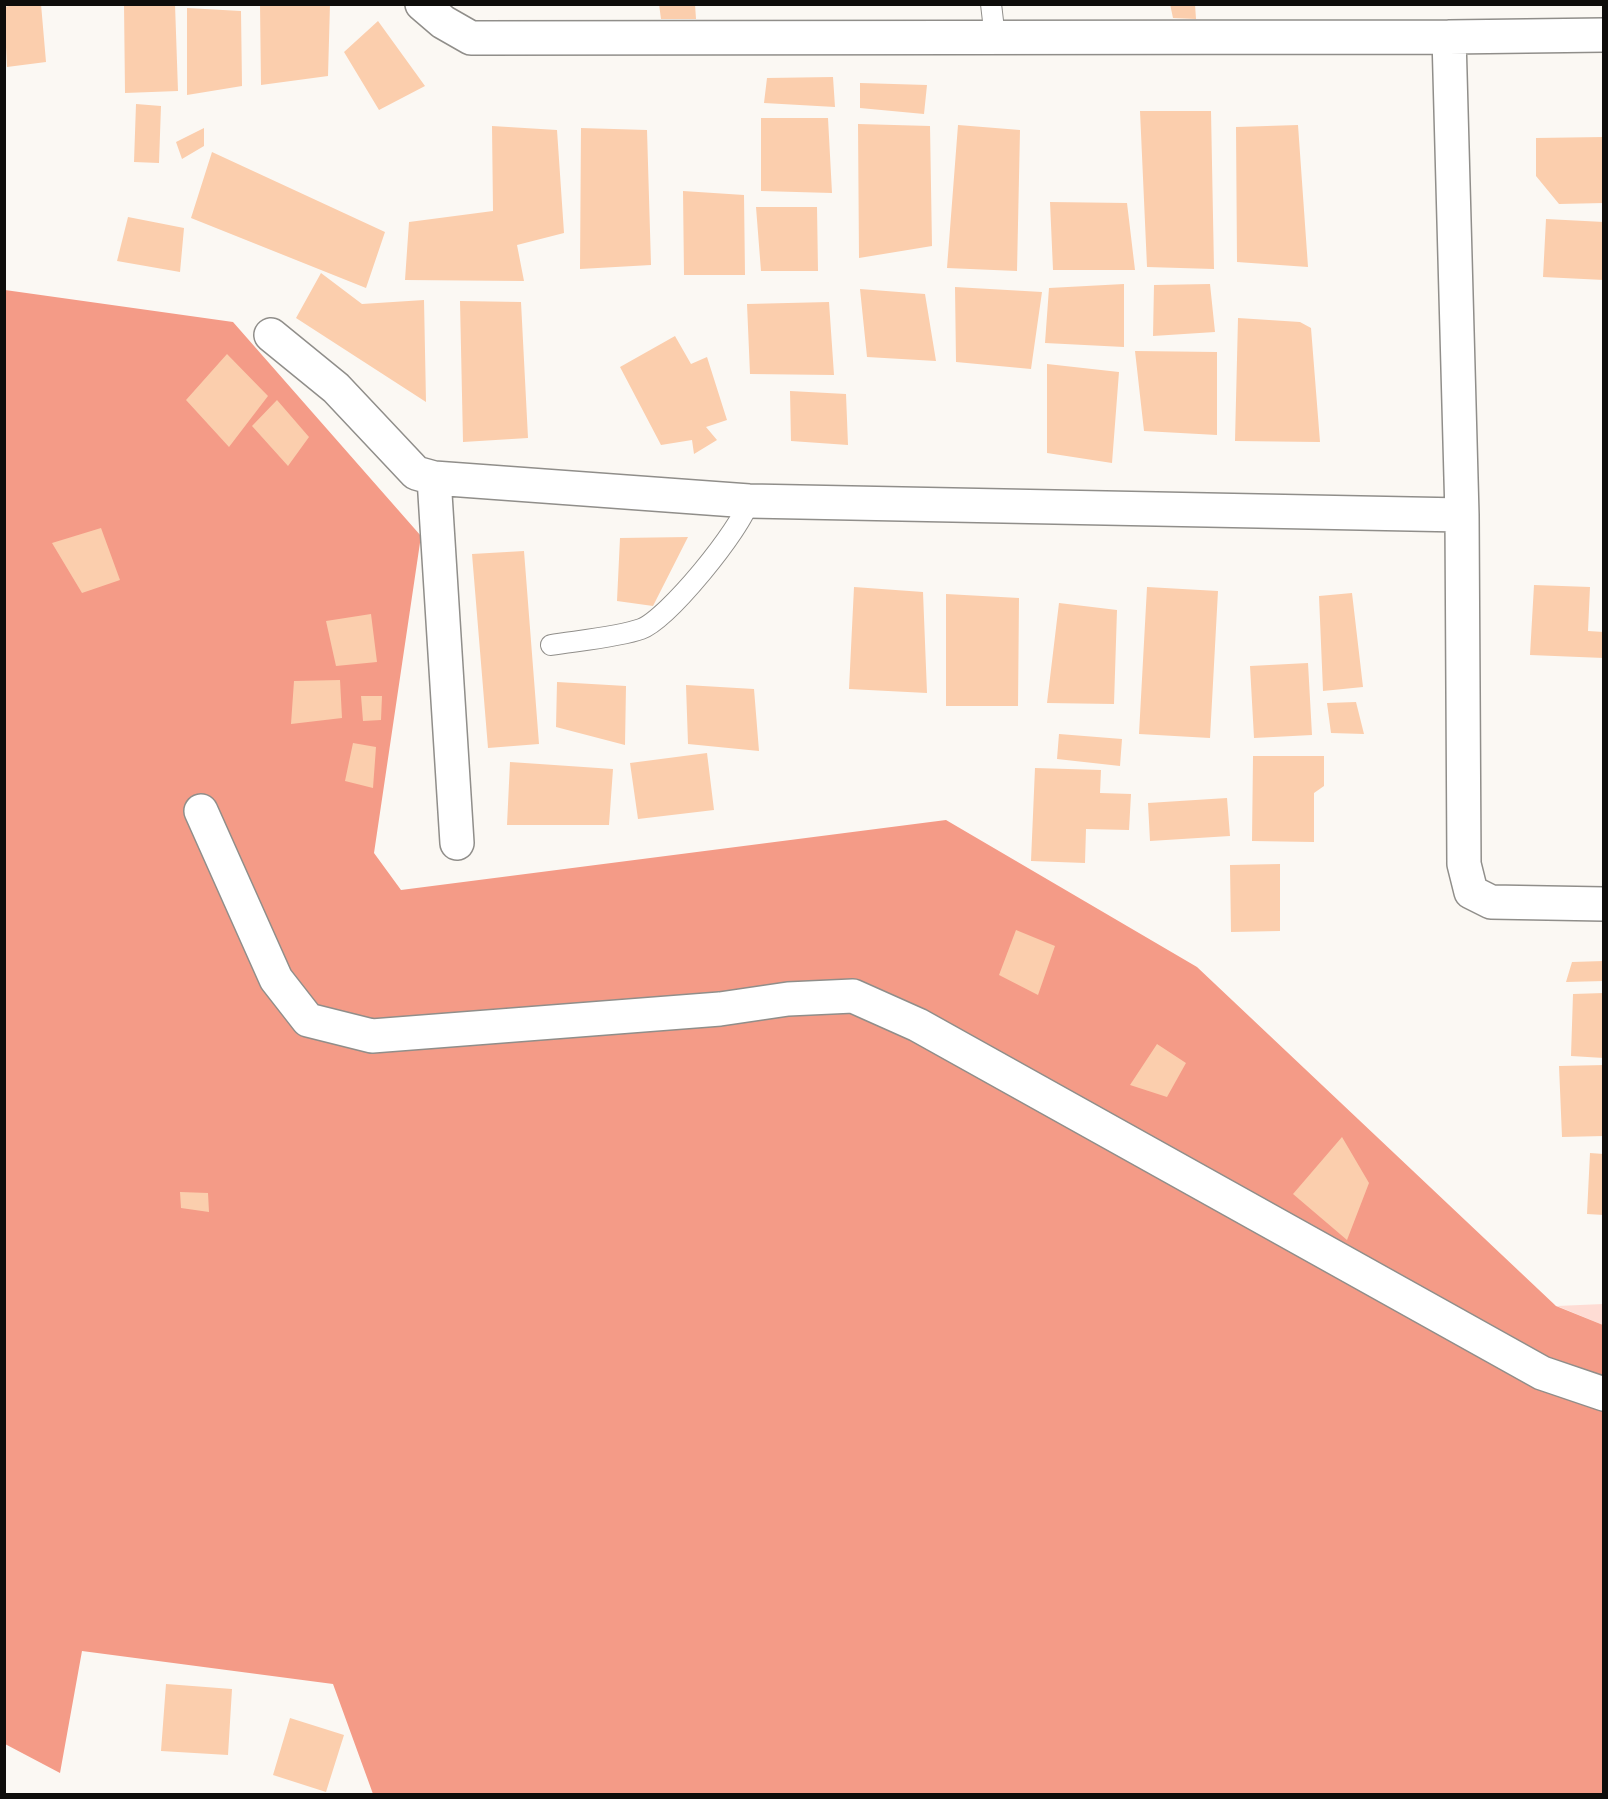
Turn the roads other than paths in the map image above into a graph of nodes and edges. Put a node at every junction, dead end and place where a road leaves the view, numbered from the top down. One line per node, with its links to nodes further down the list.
1 (422, 4): 5 (street)
2 (991, 4): 5 (lane)
3 (1604, 35): 4 (street)
4 (1449, 37): 5 (street); 9 (street)
5 (995, 38)
6 (271, 335): 7 (street)
7 (434, 478): 8 (street); 12 (street)
8 (749, 501): 9 (street); 10 (lane)
9 (1462, 515): 13 (street)
10 (550, 645)
11 (201, 811): 14 (street)
12 (457, 843)
13 (1604, 904)
14 (1604, 1394)

